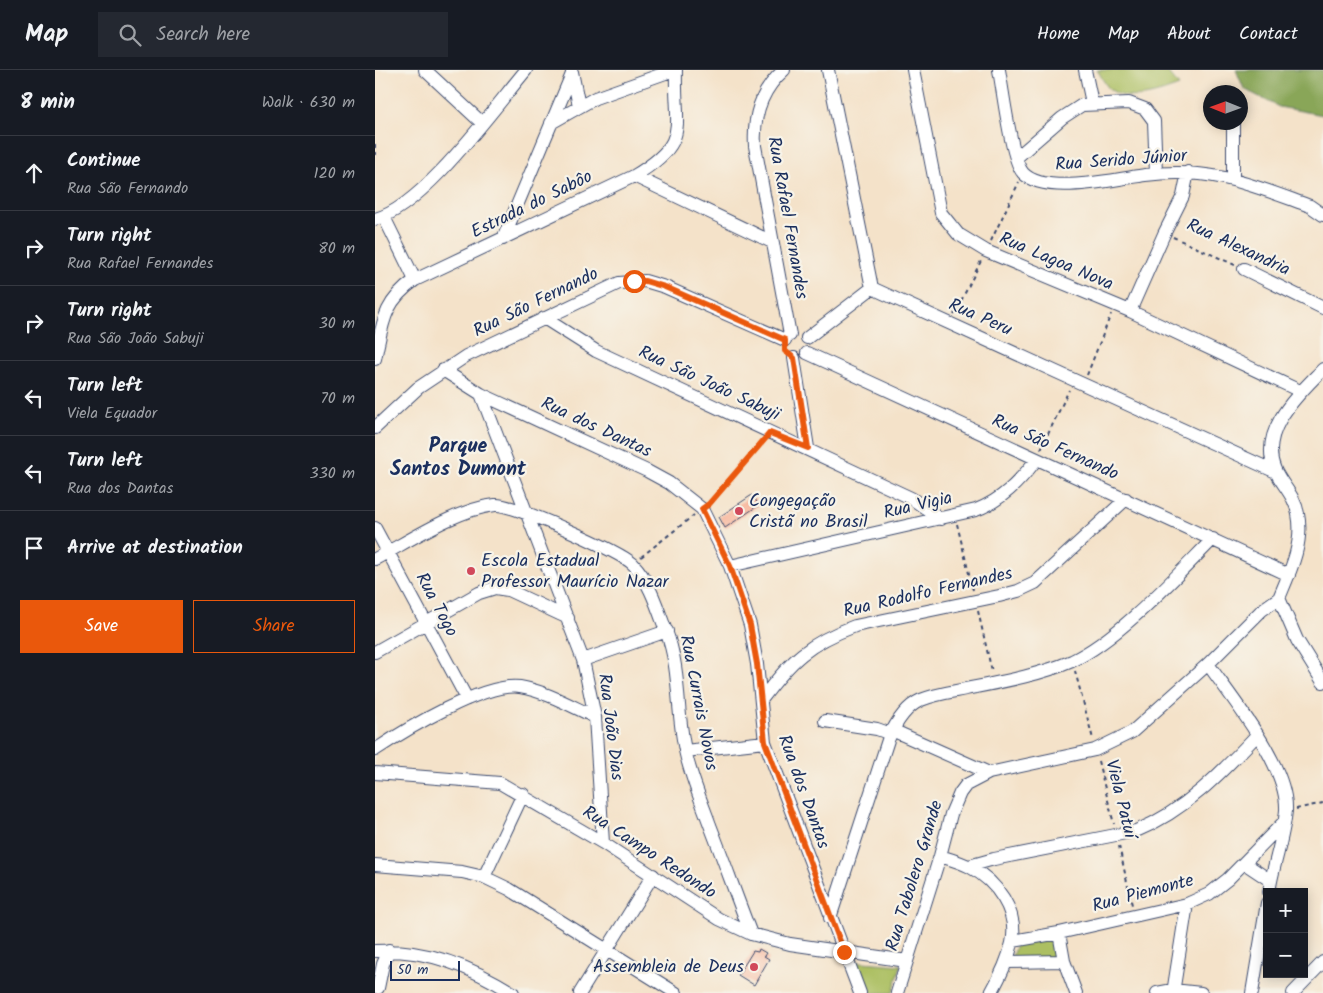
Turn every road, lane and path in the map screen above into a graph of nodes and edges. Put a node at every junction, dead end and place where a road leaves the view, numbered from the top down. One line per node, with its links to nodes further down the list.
1 (425, 70): 12 (street)
2 (675, 70): 11 (street); 20 (street, Estrada do Sabôo)
3 (784, 70): 26 (street, Rua Rafael Fernandes)
4 (828, 70): 29 (street)
5 (913, 70): 30 (street, Rua Lagoa Nova)
6 (999, 70): 17 (street, Rua Serido Júnior)
7 (1085, 70): 10 (street)
8 (519, 72): 12 (street)
9 (572, 72): 11 (street); 13 (street)
10 (1092, 103): 17 (street); 19 (street)
11 (579, 106): 13 (street)
12 (482, 123): 23 (street)
13 (551, 123): 25 (street)
14 (1233, 130): 21 (street)
15 (375, 144): 16 (path)
16 (375, 155)
17 (1016, 158): 19 (street, Rua Serido Júnior)
18 (1188, 172): 19 (street, Rua Serido Júnior); 21 (street, Rua Serido Júnior); 24 (street)
19 (1156, 174)
20 (634, 176): 25 (street, Estrada do Sabôo); 26 (street)
21 (1233, 178): 22 (street, Rua Serido Júnior)
22 (1323, 215)
23 (380, 218): 28 (street)
24 (1164, 234): 27 (path, Rua Alexandria); 32 (street)
25 (503, 239): 28 (street, Estrada do Sabôo)
26 (772, 242): 34 (street, Rua Rafael Fernandes)
27 (1244, 269): 31 (street, Rua Alexandria)
28 (415, 280): 37 (street, Estrada do Sabôo)
29 (872, 288): 35 (street); 41 (street, Rua Peru)
30 (1115, 305): 32 (street, Rua Lagoa Nova); 41 (path)
31 (1323, 308)
32 (1130, 311): 42 (street, Rua Lagoa Nova)
33 (544, 318): 34 (street, Rua São Fernando); 40 (street, Rua São Fernando); 45 (street, Rua São João Sabuji)
34 (788, 338): 35 (street); 38 (street)
35 (807, 338): 36 (street)
36 (807, 353): 38 (street); 47 (street, Rua São Fernando)
37 (375, 358)
38 (794, 358): 46 (street)
39 (1323, 369): 42 (street)
40 (443, 370): 43 (street, Rua dos Dantas); 44 (street, Rua São Fernando)
41 (1079, 382): 47 (path); 48 (street, Rua Peru)
42 (1300, 391): 48 (street)
43 (481, 394): 50 (street, Rua dos Dantas); 51 (street, Rua João Dias)
44 (375, 428)
45 (770, 433): 46 (street, Rua São João Sabuji); 50 (path)
46 (808, 448): 53 (street, Rua São João Sabuji)
47 (1036, 460): 49 (street, Rua São Fernando); 52 (street, Rua Vigia)
48 (1276, 472): 60 (street)
49 (1127, 500): 55 (street, Rua São Fernando); 62 (street, Rua Rodolfo Fernandes)
50 (702, 509): 58 (path); 59 (street, Rua dos Dantas)
51 (527, 514): 56 (street, Rua Currais Novos); 58 (street, Rua Currais Novos); 63 (street, Rua João Dias)
52 (955, 517): 53 (street, Rua Vigia); 62 (path)
53 (941, 519): 59 (street, Rua Vigia)
54 (375, 528): 56 (street, Rua Togo)
55 (1213, 539): 60 (street, Rua São Fernando); 68 (street)
56 (388, 552): 57 (street, Rua Currais Novos); 64 (street, Rua Togo)
57 (375, 559)
58 (633, 564): 65 (street, Rua Currais Novos)
59 (730, 566): 73 (street, Rua dos Dantas)
60 (1289, 575): 61 (street)
61 (1279, 598): 69 (street, Rua Tabolero Grande); 70 (street)
62 (975, 601): 71 (path); 73 (street, Rua Rodolfo Fernandes)
63 (567, 618): 64 (street); 67 (street, Rua João Dias)
64 (426, 625): 66 (street); 72 (street, Rua Togo)
65 (667, 631): 67 (street); 81 (street, Rua Currais Novos)
66 (375, 652)
67 (583, 660): 74 (street, Rua João Dias)
68 (1073, 661): 71 (street); 80 (path, Viela Patuí)
69 (1208, 664): 77 (street); 80 (street, Rua Tabolero Grande)
70 (1323, 682)
71 (995, 683): 76 (street)
72 (467, 699): 74 (street); 79 (street)
73 (762, 699): 78 (street, Rua dos Dantas)
74 (595, 716): 88 (street, Rua João Dias)
75 (825, 721): 76 (street)
76 (891, 732): 83 (street); 100 (street)
77 (1257, 735): 86 (street); 87 (street)
78 (765, 742): 81 (street); 100 (street, Rua dos Dantas)
79 (375, 750)
80 (1095, 750): 83 (street, Rua Tabolero Grande); 87 (path, Viela Patuí)
81 (685, 751): 103 (street, Rua Currais Novos)
82 (375, 773): 84 (street, Rua Campo Redondo)
83 (989, 773): 89 (street, Rua Tabolero Grande)
84 (523, 794): 88 (street, Rua Campo Redondo); 95 (street)
85 (1323, 803): 86 (path)
86 (1285, 817): 91 (street, Rua Piemonte); 97 (street)
87 (1117, 835): 90 (street); 99 (path, Viela Patuí)
88 (603, 843): 94 (street, Rua Campo Redondo)
89 (940, 856): 93 (street); 109 (street, Rua Tabolero Grande)
90 (994, 859): 93 (street); 96 (street)
91 (1244, 863): 97 (street); 98 (street, Rua Piemonte)
92 (375, 865): 95 (street)
93 (969, 866): 96 (street)
94 (653, 875): 103 (street, Rua Campo Redondo); 105 (street)
95 (484, 877): 105 (street)
96 (993, 884): 104 (street)
97 (1270, 886)
98 (1187, 904): 99 (street, Rua Piemonte); 114 (street)
99 (1135, 917): 102 (street, Rua Piemonte)
100 (830, 918): 108 (street, Rua dos Dantas)
101 (1263, 929): 124 (street)
102 (1059, 933): 104 (street, Rua Piemonte); 110 (street)
103 (751, 934): 108 (street, Rua Campo Redondo)
104 (1013, 941): 111 (street)
105 (607, 949): 116 (street); 117 (street)
106 (389, 950): 107 (street); 113 (street); 115 (street)
107 (375, 951)
108 (844, 952): 109 (street, Rua Campo Redondo); 118 (street, Rua dos Dantas)
109 (907, 961): 119 (street, Rua Tabolero Grande)
110 (1064, 961): 111 (street); 121 (street)
111 (1007, 962): 120 (street)
112 (1323, 962): 125 (street)
113 (378, 988)
114 (1173, 992): 122 (street); 123 (street)
115 (513, 993)
116 (580, 993)
117 (676, 993)
118 (860, 993)
119 (897, 993)
120 (991, 993)
121 (1076, 993)
122 (1157, 993)
123 (1201, 993)
124 (1253, 993)
125 (1293, 993)

